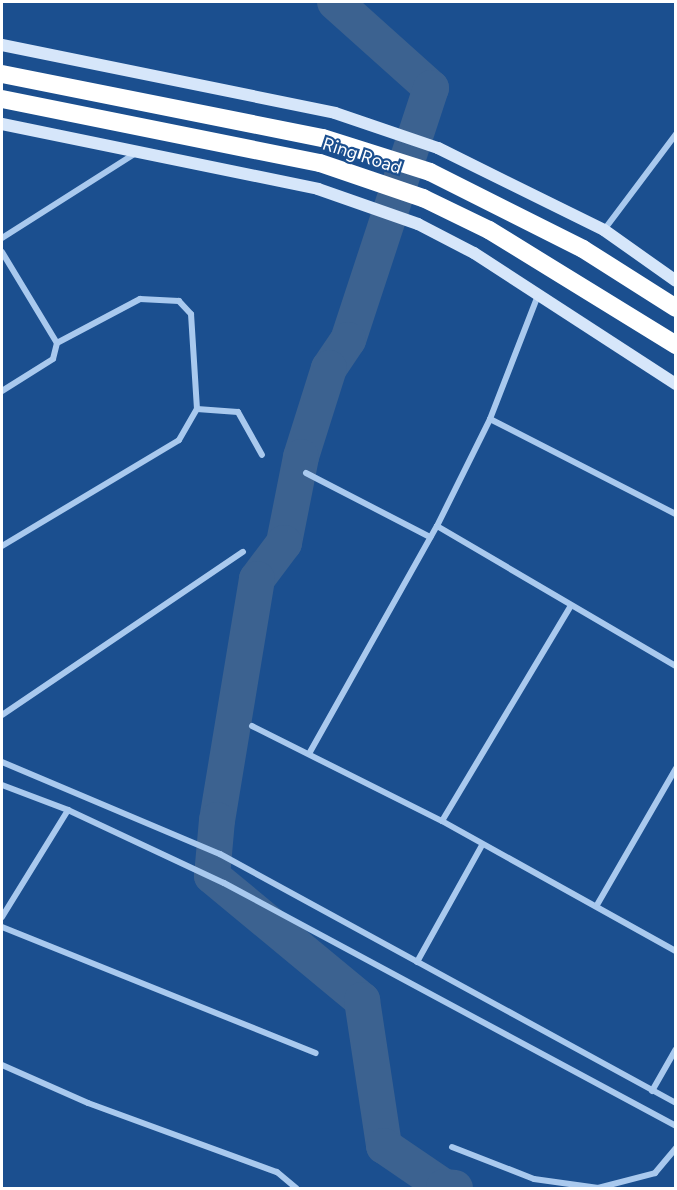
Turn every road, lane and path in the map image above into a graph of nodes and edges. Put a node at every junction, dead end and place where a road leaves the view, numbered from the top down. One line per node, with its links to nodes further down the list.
1 (2, 45): 7 (street)
2 (2, 74): 12 (highway, Ring Road)
3 (2, 99): 14 (highway, Ring Road)
4 (2, 124): 6 (street)
5 (675, 134): 7 (street)
6 (138, 151): 8 (street); 11 (street)
7 (604, 230): 10 (street)
8 (2, 238)
9 (2, 252): 13 (street)
10 (675, 281)
11 (537, 298): 15 (street); 18 (street)
12 (675, 308)
13 (57, 342): 16 (street); 17 (street)
14 (675, 345)
15 (675, 384)
16 (2, 391)
17 (197, 409): 19 (street); 24 (street)
18 (490, 418): 21 (street); 22 (street)
19 (262, 455)
20 (306, 473): 23 (street)
21 (675, 514)
22 (436, 526): 23 (street); 26 (street)
23 (430, 537): 30 (street)
24 (2, 546)
25 (243, 552): 28 (street)
26 (570, 607): 27 (street); 35 (street)
27 (675, 666)
28 (2, 715)
29 (252, 726): 30 (street)
30 (310, 752): 35 (street)
31 (2, 762): 41 (street)
32 (675, 768): 37 (street)
33 (2, 785): 34 (street)
34 (68, 810): 38 (street); 47 (street)
35 (442, 821): 36 (street)
36 (482, 845): 37 (street); 41 (street)
37 (597, 905): 40 (street)
38 (2, 917)
39 (2, 927): 43 (street)
40 (675, 951)
41 (417, 962): 45 (street)
42 (675, 1049): 45 (street)
43 (316, 1053)
44 (2, 1065): 50 (street)
45 (652, 1091): 46 (street)
46 (675, 1103)
47 (675, 1126)
48 (452, 1147): 49 (street)
49 (675, 1148)
50 (296, 1188)

